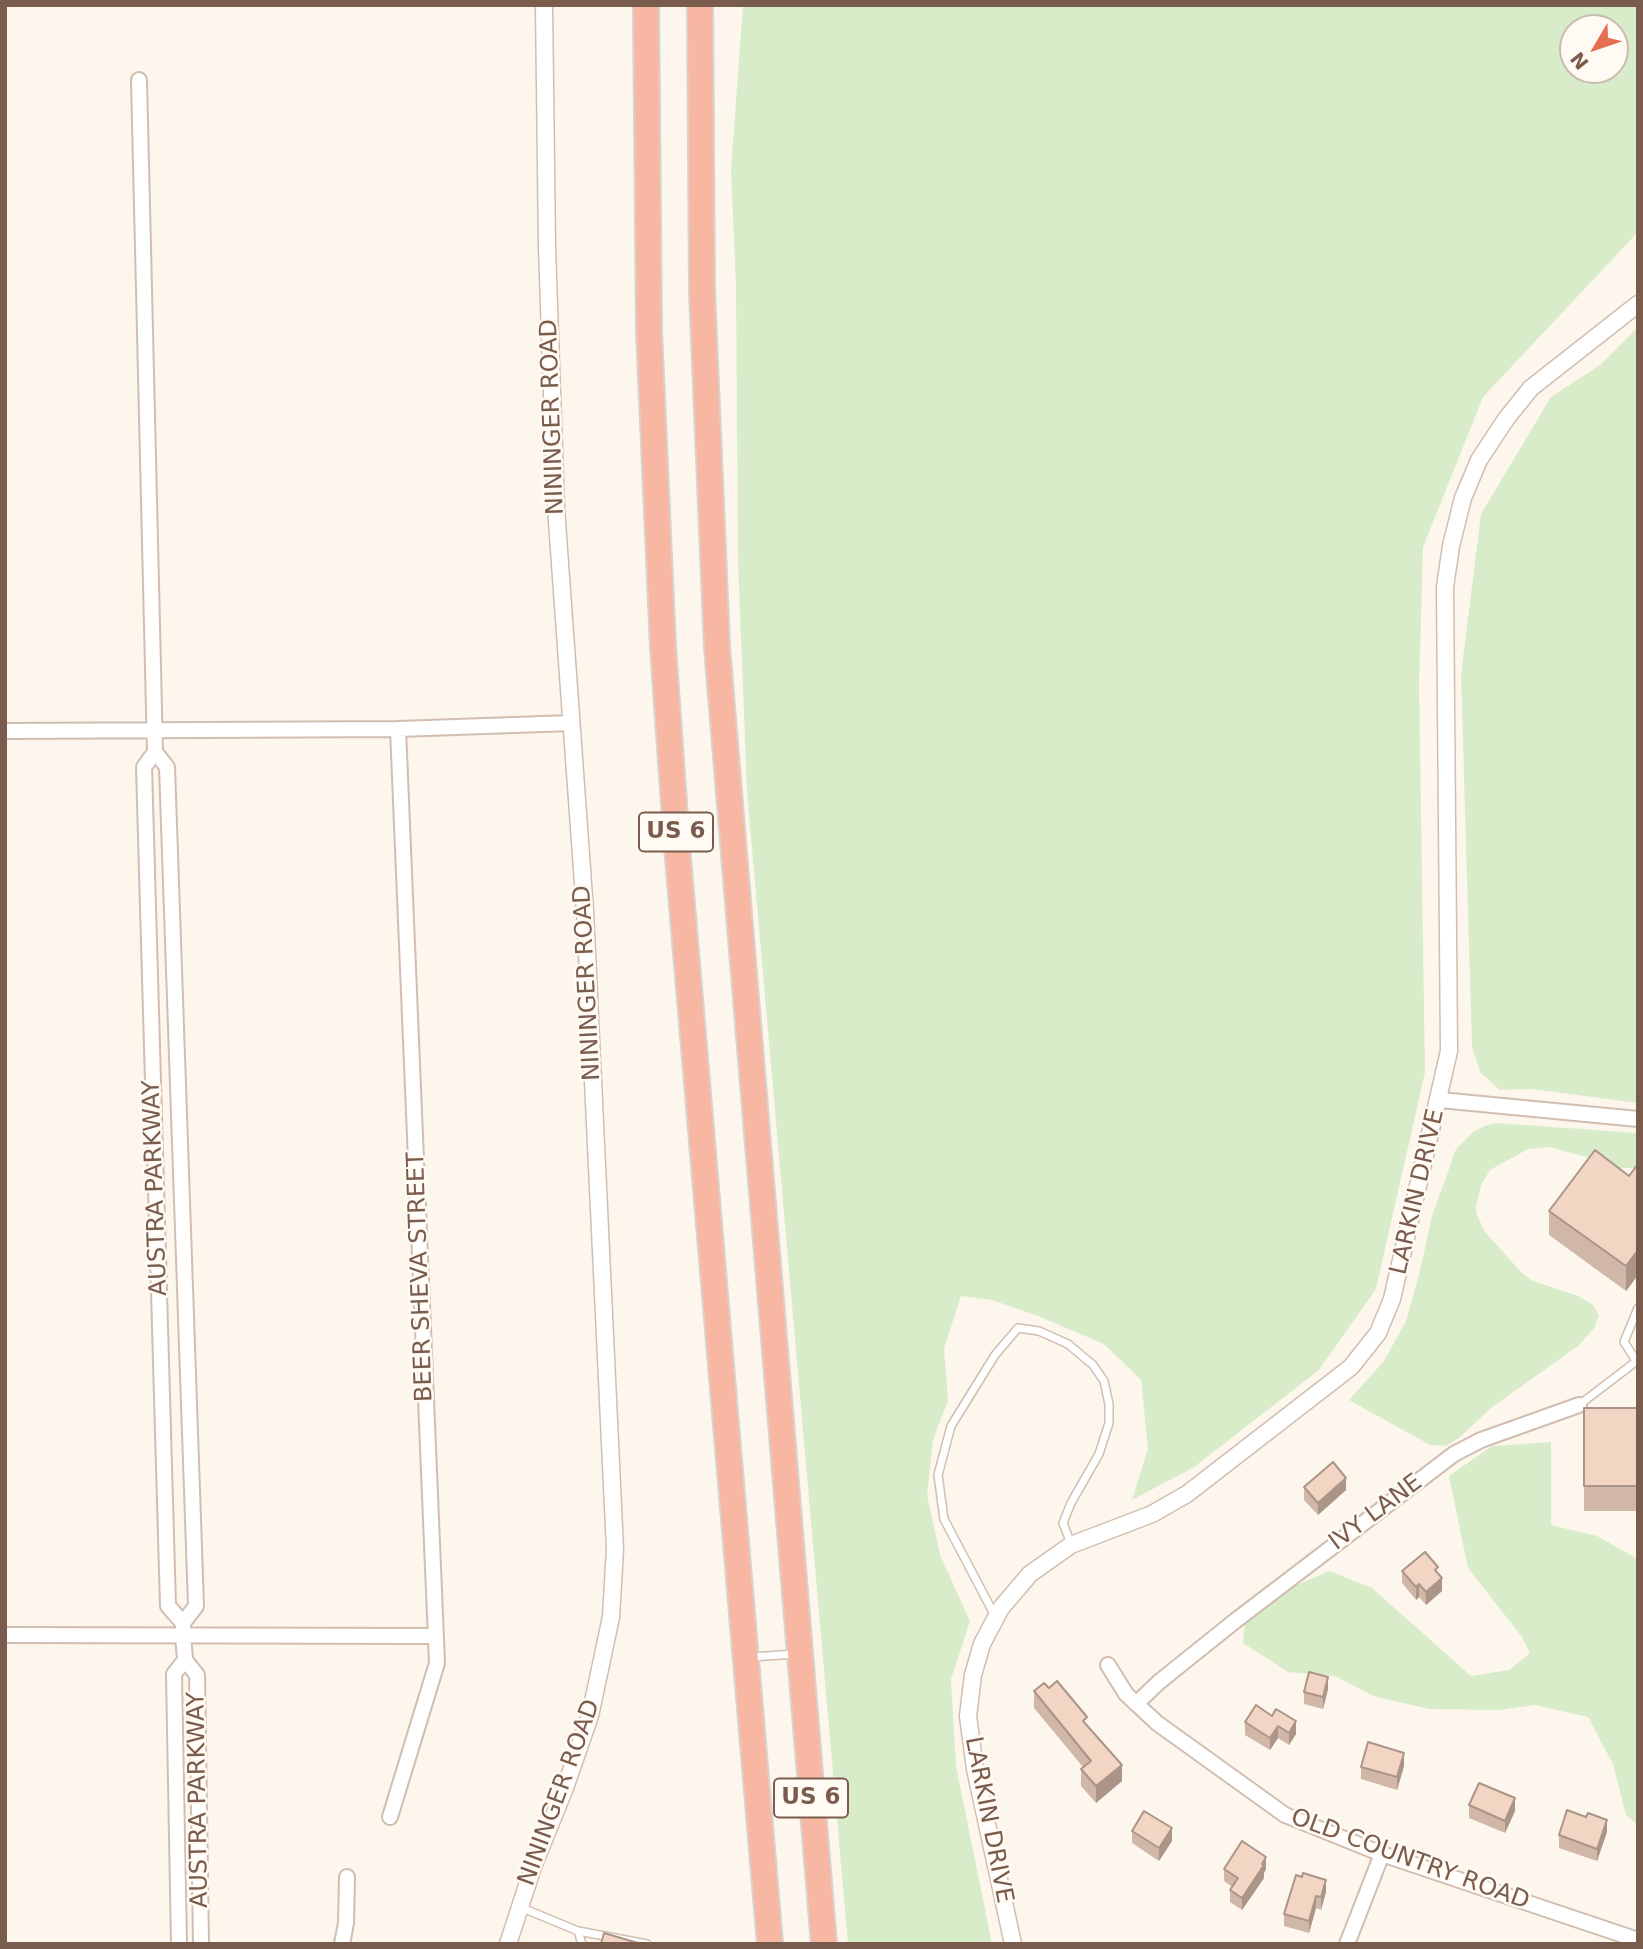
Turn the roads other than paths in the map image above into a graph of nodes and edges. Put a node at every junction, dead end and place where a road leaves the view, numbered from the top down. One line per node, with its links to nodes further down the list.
1 (544, 5): 6 (street, NININGER ROAD)
2 (646, 5): 22 (highway, US 6)
3 (700, 5): 21 (highway, US 6)
4 (139, 80): 7 (street, AUSTRA PARKWAY)
5 (1638, 304): 11 (street, LARKIN DRIVE)
6 (572, 723): 8 (street); 29 (street, NININGER ROAD)
7 (155, 729): 8 (street); 9 (street); 10 (street, AUSTRA PARKWAY)
8 (398, 730): 20 (street, BEER SHEVA STREET)
9 (5, 731)
10 (155, 752): 18 (street, AUSTRA PARKWAY); 18 (street, AUSTRA PARKWAY)
11 (1440, 1100): 12 (street); 16 (street, LARKIN DRIVE)
12 (1638, 1119)
13 (1638, 1308): 14 (lane)
14 (1637, 1361): 15 (lane, IVY LANE)
15 (1579, 1405): 25 (street, IVY LANE)
16 (1071, 1545): 17 (street, LARKIN DRIVE); 17 (lane)
17 (996, 1618): 40 (street, LARKIN DRIVE)
18 (183, 1629): 19 (street); 20 (street); 23 (street, AUSTRA PARKWAY)
19 (5, 1635)
20 (436, 1636): 26 (street, BEER SHEVA STREET)
21 (799, 1653): 22 (lane); 39 (highway, US 6)
22 (746, 1657): 38 (highway, US 6)
23 (185, 1660): 32 (street, AUSTRA PARKWAY); 33 (street, AUSTRA PARKWAY)
24 (1108, 1665): 25 (street, OLD COUNTRY ROAD)
25 (1136, 1704): 27 (street, OLD COUNTRY ROAD)
26 (390, 1817)
27 (1382, 1854): 31 (street, OLD COUNTRY ROAD); 41 (street)
28 (347, 1877): 34 (street)
29 (519, 1907): 30 (lane); 35 (street, NININGER ROAD)
30 (578, 1931): 36 (lane); 37 (lane)
31 (1638, 1940)
32 (179, 1944)
33 (201, 1944)
34 (342, 1944)
35 (508, 1944)
36 (582, 1944)
37 (647, 1944)
38 (769, 1944)
39 (824, 1944)
40 (1013, 1944)
41 (1347, 1944)

